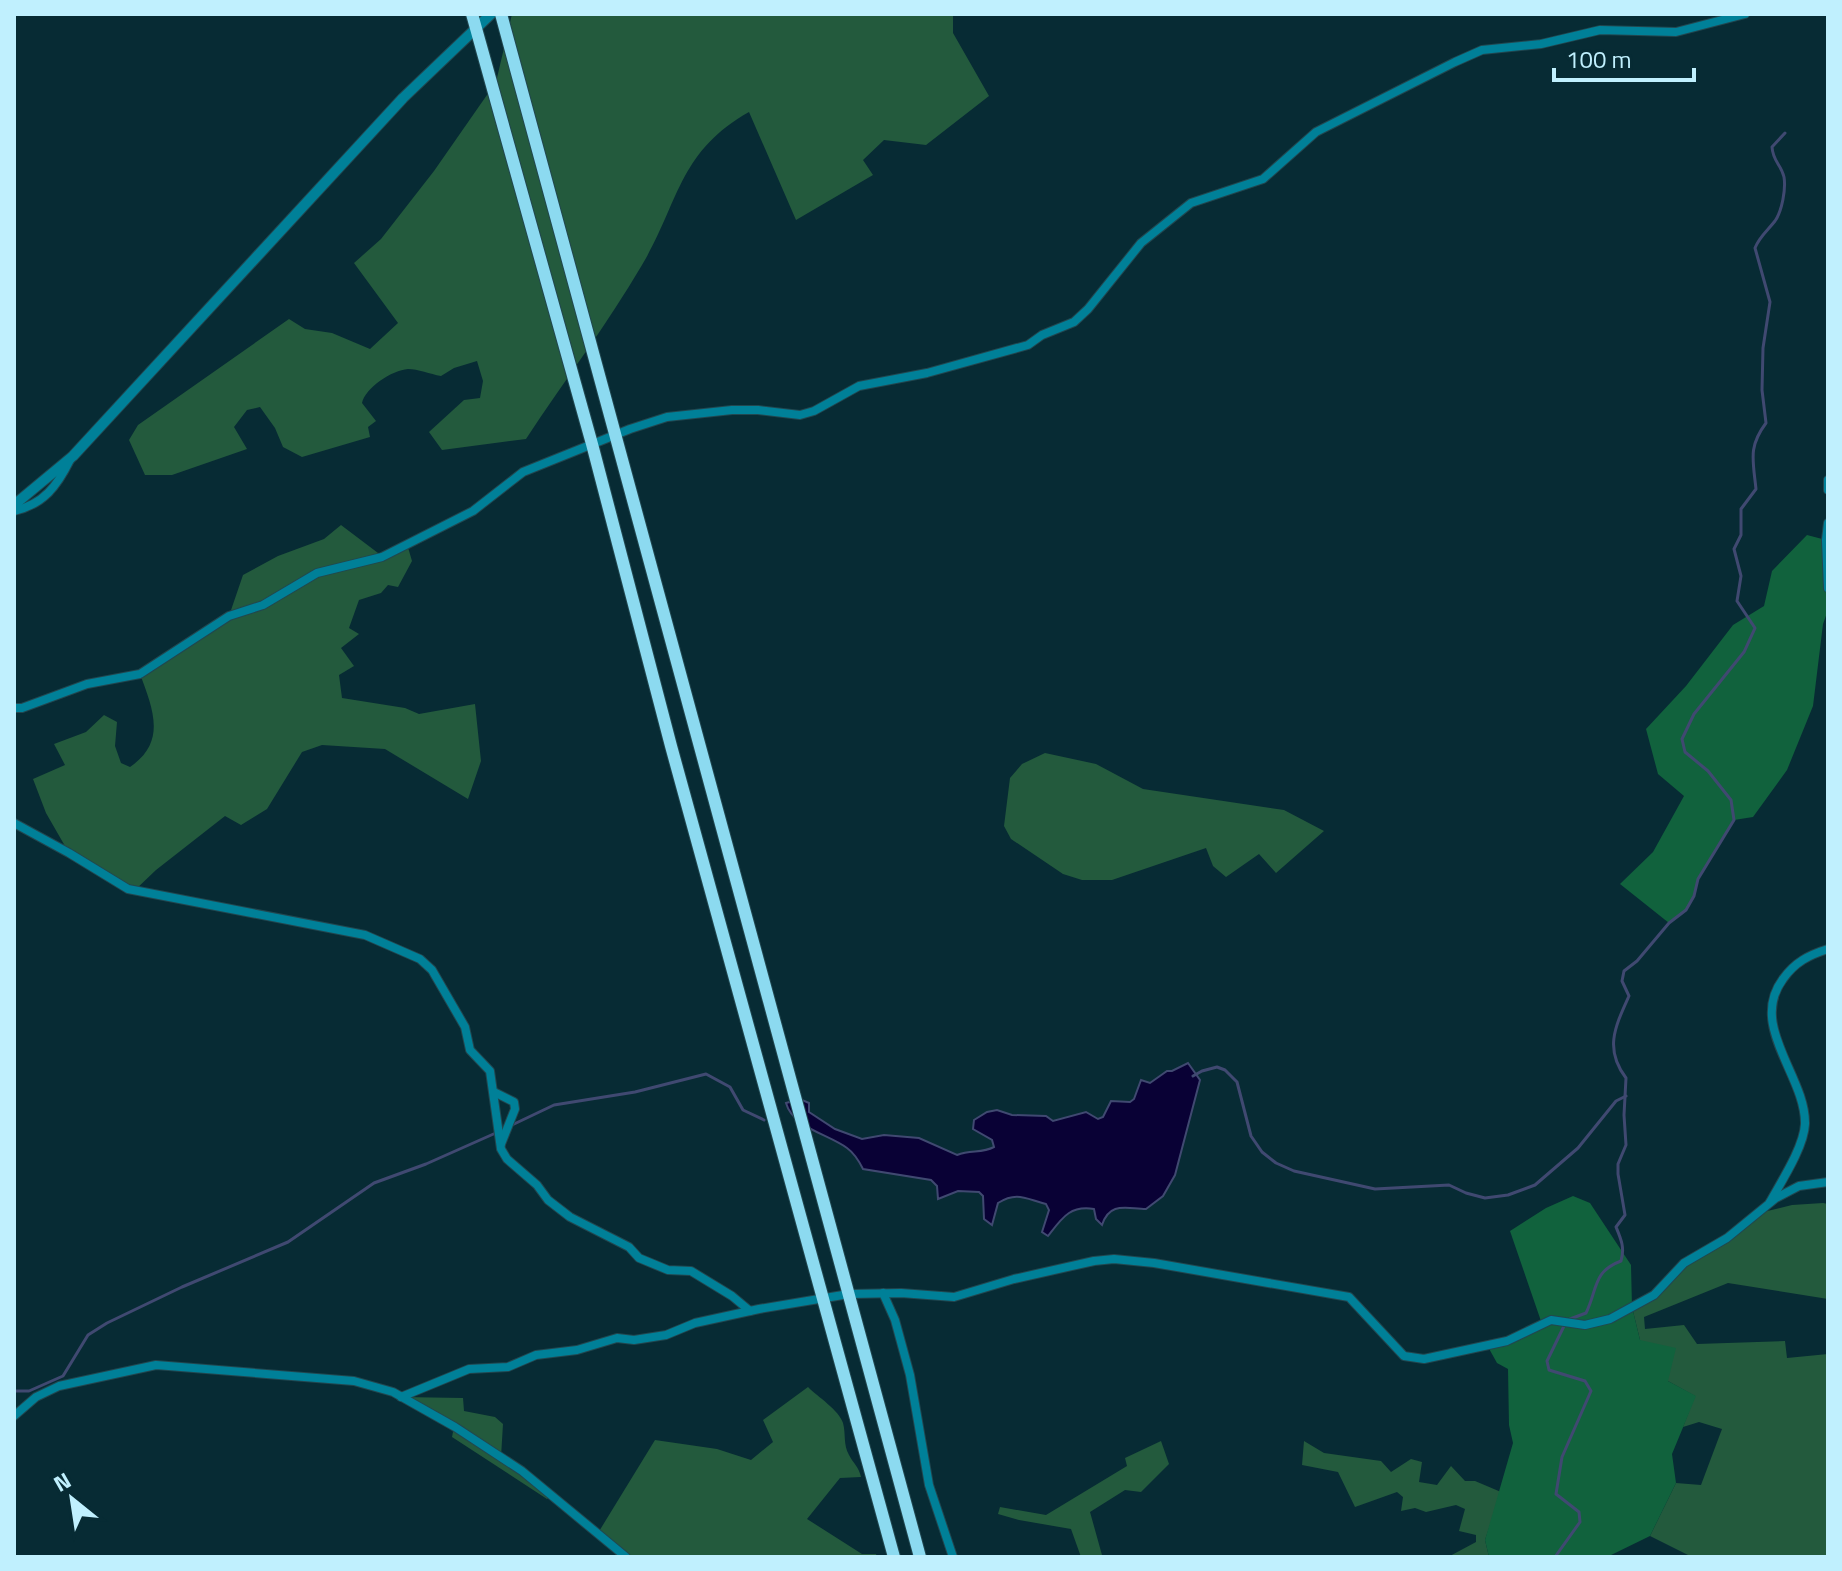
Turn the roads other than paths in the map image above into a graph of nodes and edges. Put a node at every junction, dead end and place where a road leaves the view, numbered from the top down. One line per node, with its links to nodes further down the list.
1 (472, 14): 5 (highway)
2 (491, 14): 5 (street)
3 (501, 14): 6 (highway)
4 (1745, 14): 6 (street)
5 (477, 28): 7 (highway); 8 (street)
6 (614, 436): 7 (street); 23 (highway)
7 (592, 444): 15 (street); 24 (highway)
8 (73, 456): 11 (street); 12 (street)
9 (1828, 480): 10 (street)
10 (1828, 490)
11 (14, 505)
12 (14, 511)
13 (1828, 523): 14 (street)
14 (1828, 588)
15 (14, 708)
16 (14, 823): 18 (street)
17 (1828, 949): 21 (street)
18 (494, 1092): 19 (street); 19 (street)
19 (501, 1144): 25 (street)
20 (1828, 1182): 21 (street)
21 (1767, 1206): 22 (street)
22 (883, 1293): 23 (street); 31 (street)
23 (849, 1294): 24 (street); 30 (highway)
24 (823, 1298): 25 (street); 29 (highway)
25 (750, 1311): 26 (street)
26 (401, 1397): 27 (street); 28 (street)
27 (14, 1416)
28 (626, 1557)
29 (894, 1557)
30 (920, 1557)
31 (953, 1557)

